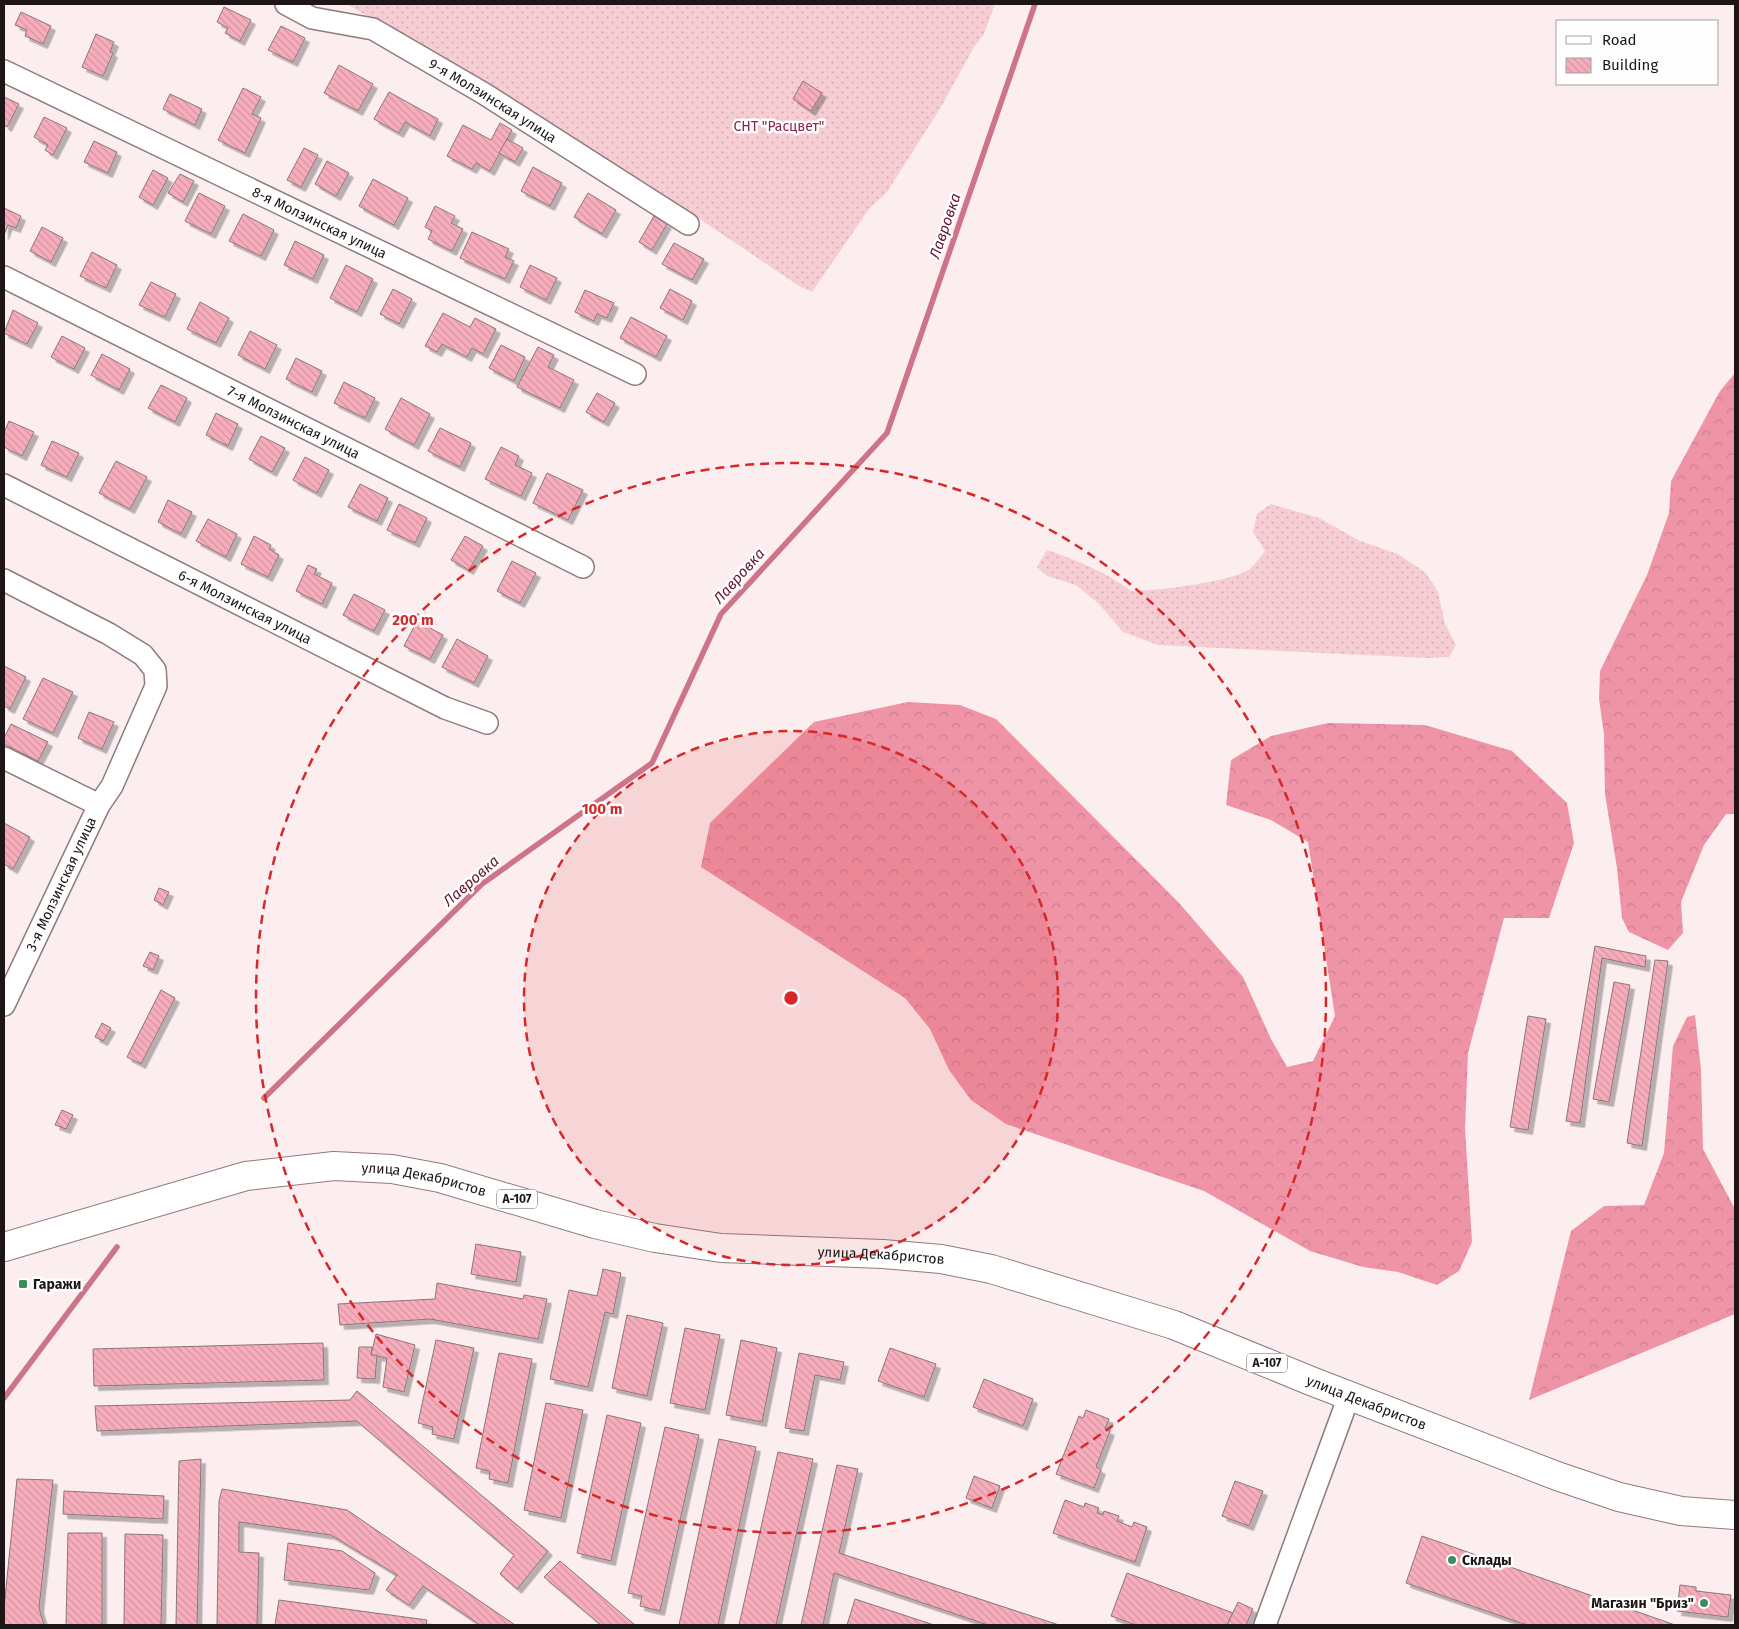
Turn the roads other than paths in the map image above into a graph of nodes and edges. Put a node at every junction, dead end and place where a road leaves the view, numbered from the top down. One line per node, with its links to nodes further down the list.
1 (286, 4): 3 (street, 9-я Молзинская улица)
2 (4, 71): 5 (street, 8-я Молзинская улица)
3 (688, 224)
4 (4, 277): 7 (street, 7-я Молзинская улица)
5 (635, 374)
6 (4, 485): 9 (street, 6-я Молзинская улица)
7 (582, 567)
8 (4, 580): 11 (street)
9 (487, 723)
10 (4, 758): 11 (street, 3-я Молзинская улица)
11 (99, 804): 12 (street, 3-я Молзинская улица)
12 (4, 1005)
13 (4, 1247): 14 (highway, улица Декабристов / А-107)
14 (1349, 1396): 15 (highway, улица Декабристов / А-107); 16 (street)
15 (1735, 1515)
16 (1265, 1625)

